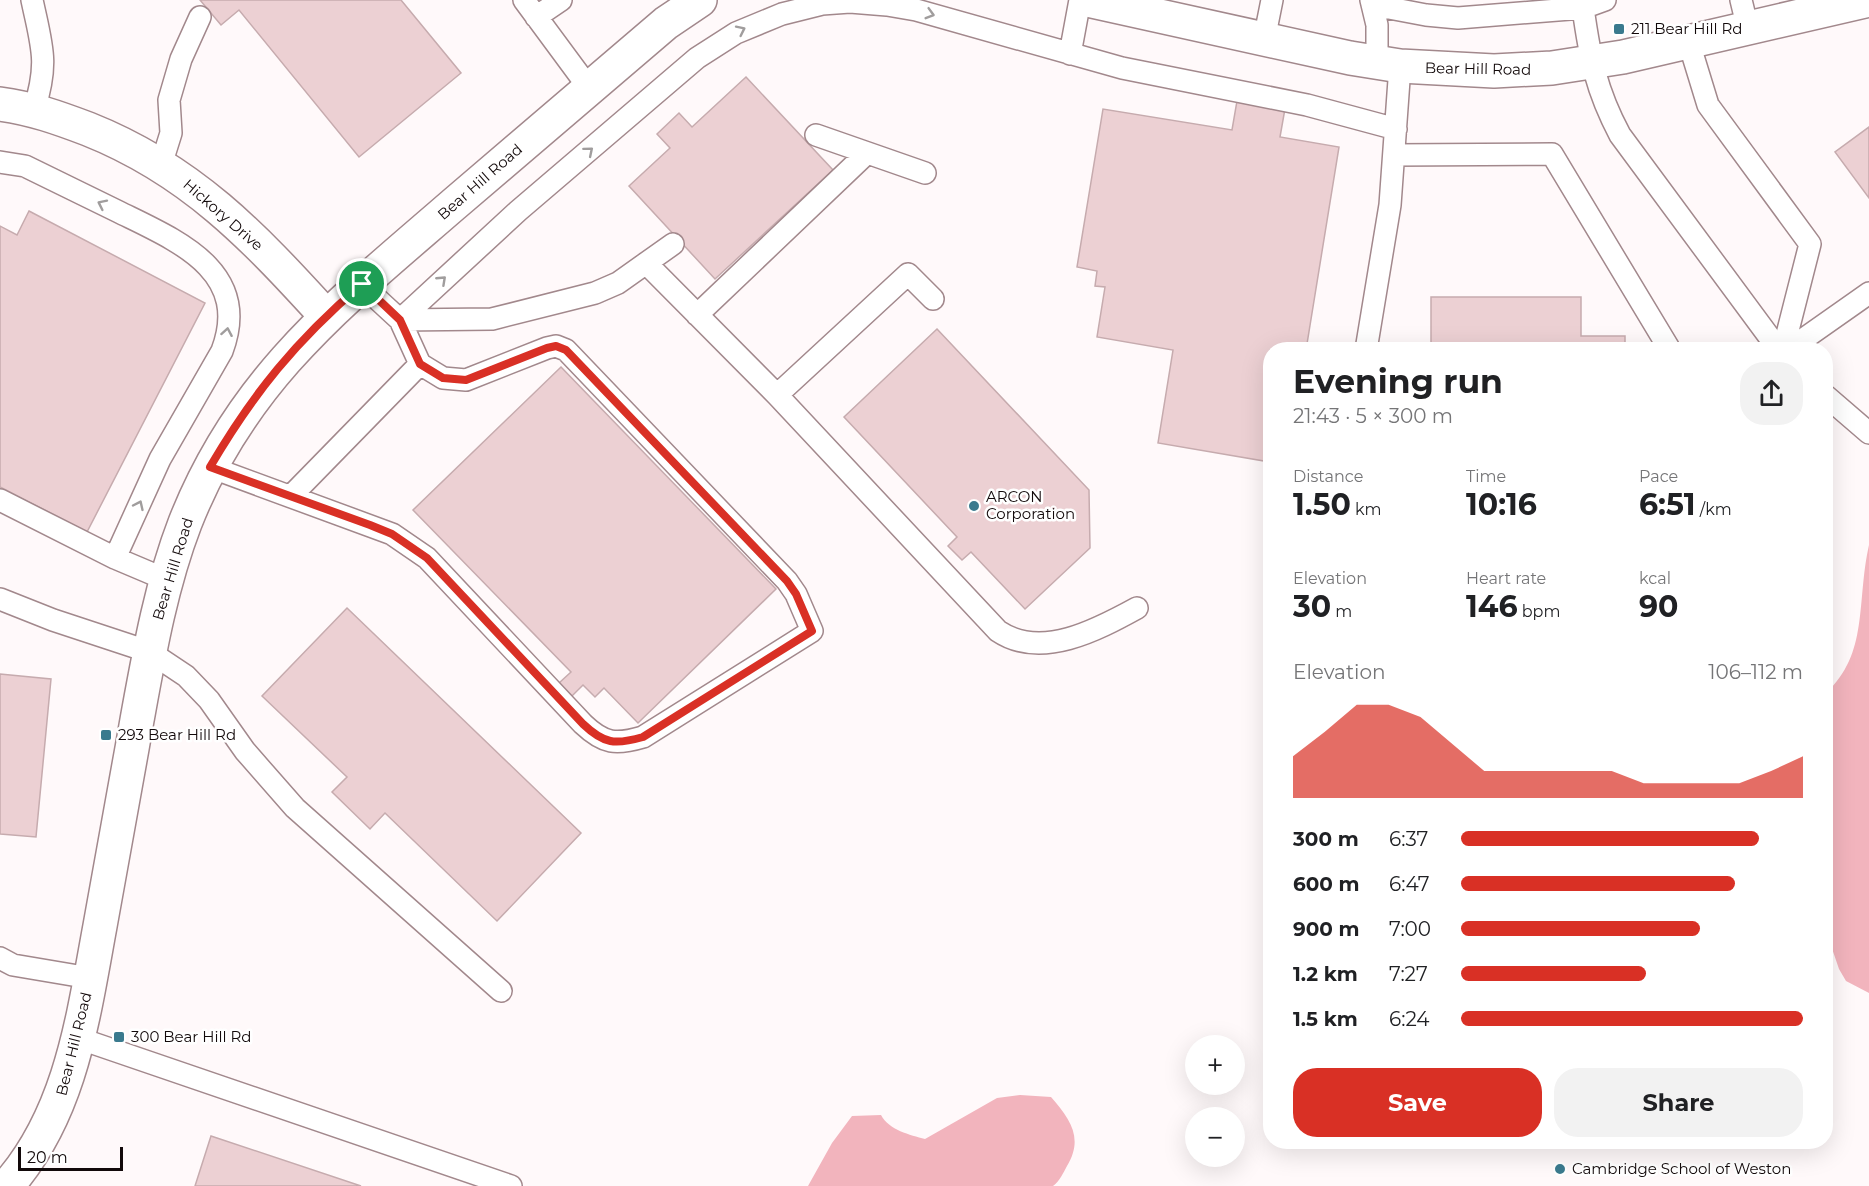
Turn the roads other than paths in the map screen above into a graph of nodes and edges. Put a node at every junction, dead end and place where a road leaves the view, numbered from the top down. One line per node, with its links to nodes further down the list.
1 (32, 0): 22 (lane)
2 (561, 0): 11 (lane)
3 (700, 0): 20 (street, Bear Hill Road)
4 (1080, 0): 17 (lane)
5 (1087, 0): 10 (street, Bear Hill Road)
6 (1272, 0): 15 (lane)
7 (1605, 0): 12 (lane)
8 (1869, 0): 13 (street, Bear Hill Road)
9 (1372, 2): 12 (lane); 19 (lane)
10 (1124, 4): 15 (street, Bear Hill Road)
11 (530, 8): 20 (lane)
12 (1583, 8): 18 (lane)
13 (1745, 14): 16 (street, Bear Hill Road)
14 (200, 17): 28 (lane)
15 (1264, 40): 19 (street, Bear Hill Road)
16 (1689, 43): 18 (street, Bear Hill Road); 41 (lane)
17 (1070, 54): 23 (lane); 37 (lane, one-way to 17)
18 (1591, 63): 19 (street, Bear Hill Road); 40 (lane)
19 (1388, 65): 23 (lane)
20 (589, 88): 32 (street, Bear Hill Road)
21 (1, 106): 22 (street, Hickory Drive)
22 (34, 110): 28 (street, Hickory Drive)
23 (1396, 129): 26 (lane)
24 (816, 135): 25 (lane)
25 (867, 153): 29 (lane); 35 (lane)
26 (1394, 155): 38 (lane); 39 (lane)
27 (0, 162): 50 (lane, one-way to 27)
28 (161, 165): 36 (street, Hickory Drive)
29 (925, 173)
30 (673, 244): 31 (lane)
31 (646, 263): 35 (lane); 37 (lane)
32 (362, 284): 36 (street, Bear Hill Road); 37 (lane)
33 (1869, 293): 42 (lane)
34 (933, 299): 44 (lane)
35 (697, 315): 44 (lane)
36 (326, 316): 47 (street, Bear Hill Road)
37 (400, 320): 43 (lane)
38 (1367, 342)
39 (1665, 342)
40 (1775, 342)
41 (1783, 342)
42 (1799, 342)
43 (420, 364): 48 (lane); 48 (lane)
44 (777, 395): 53 (lane)
45 (1833, 402): 46 (lane)
46 (1869, 433)
47 (210, 467): 48 (lane); 51 (street, Bear Hill Road)
48 (291, 496)
49 (0, 500): 50 (lane)
50 (115, 558): 51 (lane)
51 (167, 580): 54 (street, Bear Hill Road)
52 (0, 599): 54 (lane)
53 (1137, 608)
54 (150, 652): 56 (street, Bear Hill Road); 57 (lane)
55 (0, 958): 56 (lane)
56 (90, 978): 58 (street, Bear Hill Road)
57 (501, 990)
58 (78, 1038): 59 (street, Bear Hill Road); 60 (lane)
59 (7, 1186)
60 (511, 1186)

